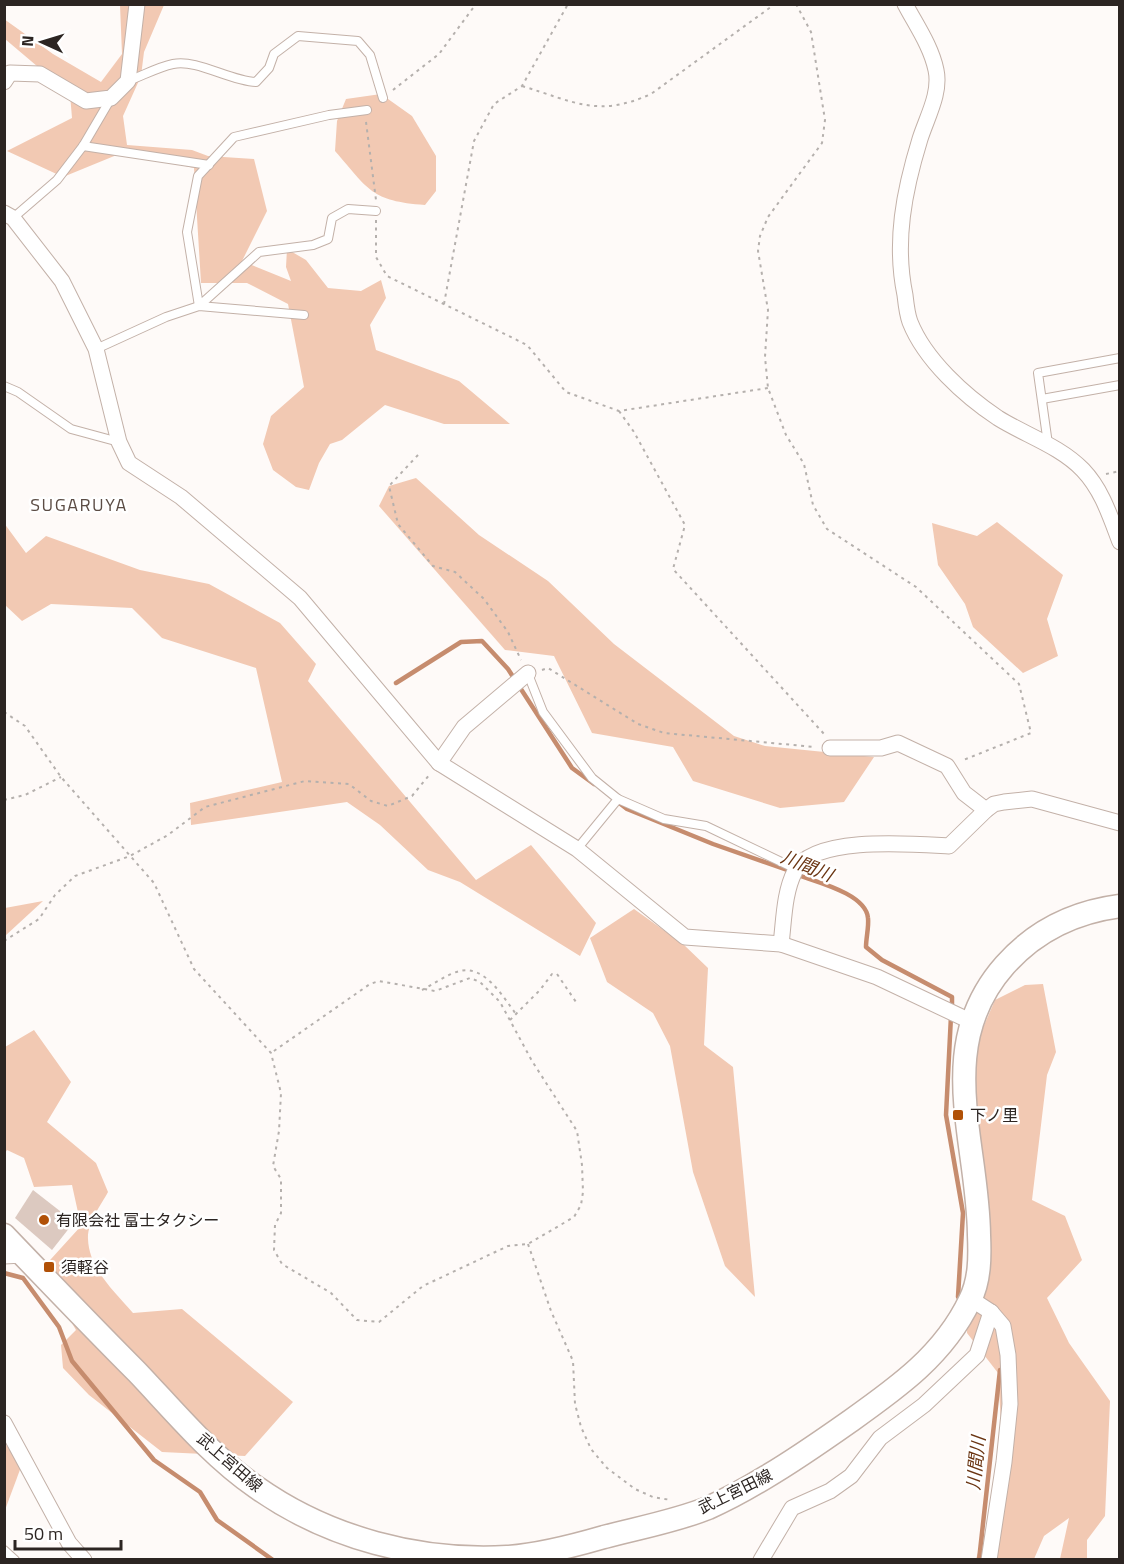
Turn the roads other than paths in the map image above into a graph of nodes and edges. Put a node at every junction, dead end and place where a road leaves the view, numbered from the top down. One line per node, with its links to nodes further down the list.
1 (137, 4): 3 (street)
2 (904, 4): 20 (street)
3 (128, 81): 5 (street); 6 (lane)
4 (4, 82): 5 (street)
5 (111, 98): 8 (lane)
6 (383, 98)
7 (367, 110): 9 (lane)
8 (83, 146): 9 (lane); 11 (lane)
9 (208, 165): 12 (lane)
10 (376, 210): 12 (lane)
11 (9, 216): 14 (street)
12 (199, 306): 13 (lane); 14 (lane)
13 (304, 315)
14 (96, 349): 19 (street)
15 (1119, 358): 18 (lane)
16 (1119, 384): 18 (lane)
17 (4, 386): 19 (lane)
18 (1042, 399): 20 (lane)
19 (119, 442): 24 (street)
20 (1048, 445): 21 (street)
21 (1119, 542)
22 (528, 674): 24 (street); 25 (lane)
23 (830, 748): 26 (street)
24 (439, 763): 28 (street)
25 (618, 799): 28 (lane); 29 (lane)
26 (986, 810): 27 (street); 29 (street)
27 (1119, 824)
28 (578, 849): 31 (street)
29 (796, 869): 31 (street)
30 (1119, 906): 32 (main road, 武上宮田線)
31 (781, 944): 32 (street)
32 (970, 1021): 35 (main road, 武上宮田線)
33 (4, 1235): 34 (main road, 武上宮田線)
34 (14, 1255): 35 (main road, 武上宮田線)
35 (971, 1299): 36 (street)
36 (991, 1312): 41 (street); 42 (street)
37 (4, 1423): 40 (street)
38 (4, 1550): 39 (lane)
39 (15, 1560)
40 (84, 1560)
41 (761, 1560)
42 (989, 1560)

